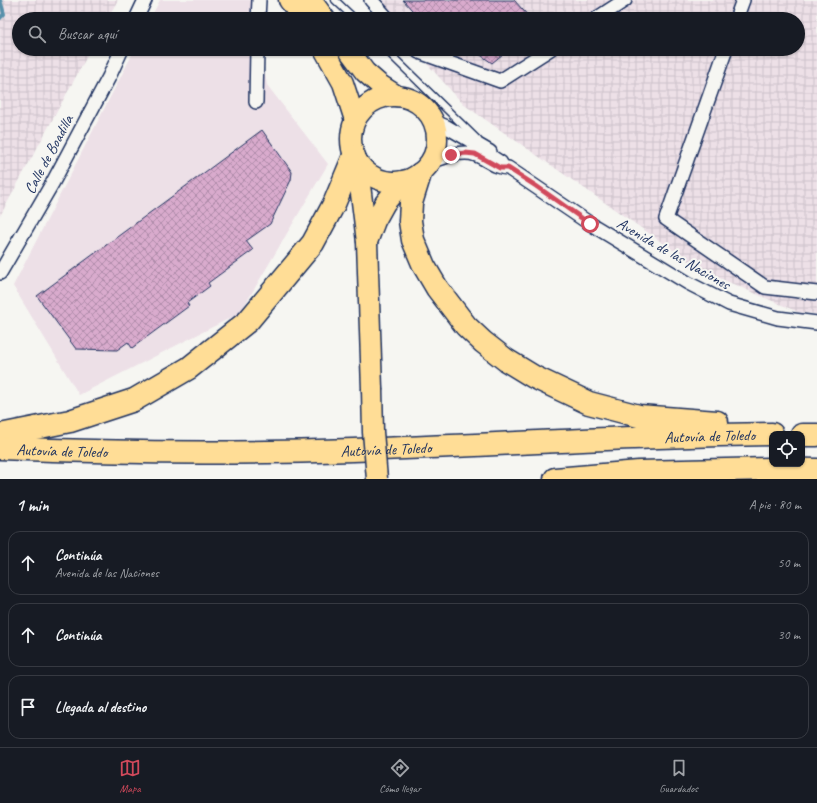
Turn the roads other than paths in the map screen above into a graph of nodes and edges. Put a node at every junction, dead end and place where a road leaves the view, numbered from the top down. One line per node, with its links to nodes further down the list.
1 (145, 0): 9 (street)
2 (259, 0): 10 (street)
3 (289, 0): 11 (main road)
4 (311, 0): 12 (main road)
5 (335, 0): 13 (lane)
6 (371, 0): 14 (street)
7 (625, 0): 15 (street)
8 (743, 0): 16 (street)
9 (139, 12)
10 (258, 12)
11 (298, 12)
12 (320, 12)
13 (347, 12)
14 (382, 12)
15 (607, 12)
16 (739, 12)
17 (119, 56): 34 (street, Calle de Boadilla)
18 (257, 56): 26 (street)
19 (328, 56): 27 (main road)
20 (353, 56): 25 (main road)
21 (392, 56): 29 (lane)
22 (430, 56): 23 (street)
23 (539, 56)
24 (724, 56): 35 (street)
25 (397, 96): 27 (main road); 28 (main road)
26 (256, 102)
27 (355, 120): 30 (main road)
28 (433, 121): 29 (street); 32 (main road)
29 (490, 152): 31 (lane)
30 (355, 158): 32 (main road); 33 (main road); 39 (highway)
31 (508, 168): 32 (street, Avenida de las Naciones); 36 (street, Avenida de las Naciones)
32 (418, 172): 33 (main road); 37 (highway)
33 (367, 242): 44 (main road, bridge)
34 (0, 273)
35 (817, 293)
36 (817, 323)
37 (769, 433)
38 (769, 434): 42 (highway, Autovía de Toledo)
39 (0, 435)
40 (805, 435): 41 (highway)
41 (817, 435)
42 (0, 448)
43 (817, 470): 45 (highway)
44 (377, 479)
45 (555, 479)

